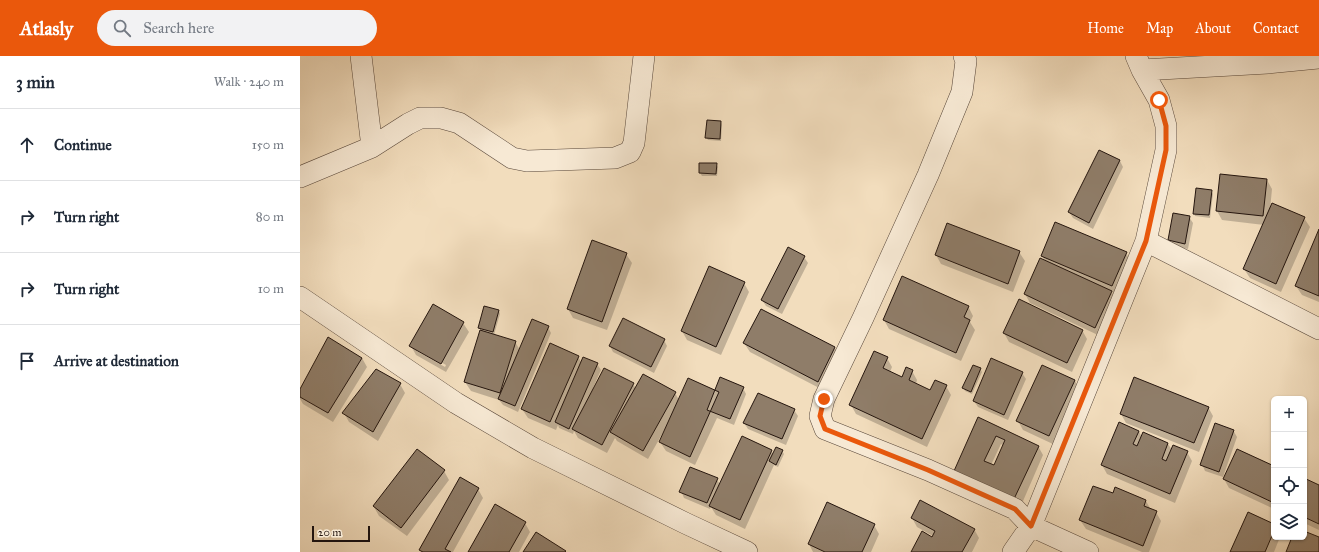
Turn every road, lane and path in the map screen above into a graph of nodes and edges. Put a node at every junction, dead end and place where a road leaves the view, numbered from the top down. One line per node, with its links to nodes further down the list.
1 (361, 56): 6 (street)
2 (644, 56): 6 (street)
3 (964, 56): 11 (street)
4 (1319, 58): 5 (street)
5 (1139, 63): 8 (street)
6 (372, 147): 7 (street)
7 (300, 177)
8 (1146, 241): 10 (street); 11 (street)
9 (300, 297): 12 (street)
10 (1319, 329)
11 (1031, 526): 13 (street); 14 (street)
12 (747, 552)
13 (1013, 552)
14 (1088, 552)

